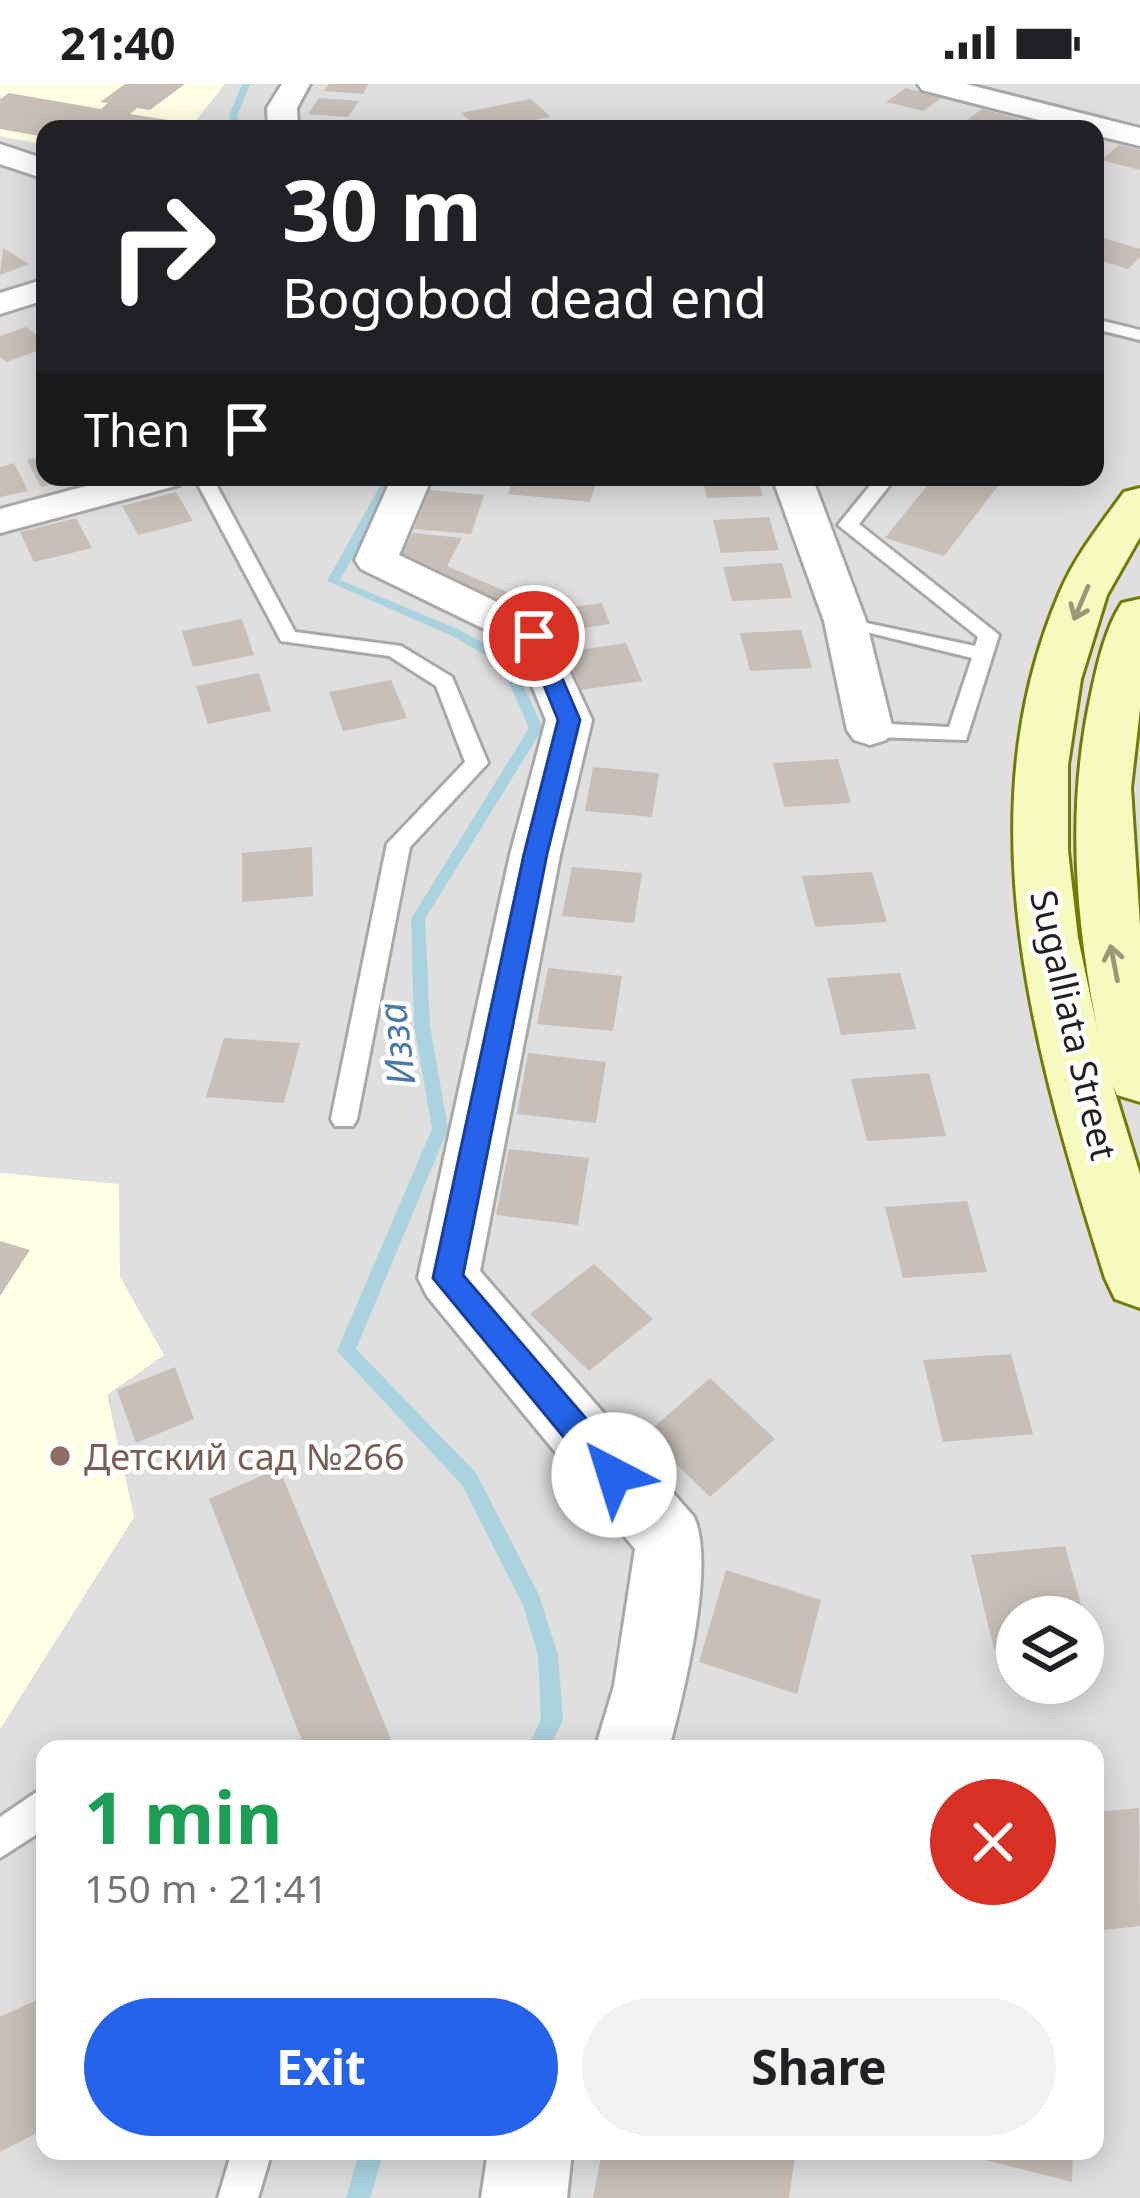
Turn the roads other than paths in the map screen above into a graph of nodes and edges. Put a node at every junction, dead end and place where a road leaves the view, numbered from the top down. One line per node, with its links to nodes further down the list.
1 (296, 84): 5 (street)
2 (932, 84): 3 (street)
3 (977, 89): 4 (street); 6 (street)
4 (939, 117)
5 (283, 120)
6 (1082, 120)
7 (1104, 126): 8 (street)
8 (1140, 137)
9 (0, 153): 10 (street)
10 (36, 167)
11 (36, 292): 12 (street)
12 (0, 304)
13 (1104, 326): 14 (lane)
14 (1140, 334)
15 (131, 486): 21 (street)
16 (208, 486): 28 (lane)
17 (408, 486): 30 (street)
18 (795, 486): 23 (street)
19 (880, 486): 24 (lane)
20 (1140, 502): 29 (main road, Sugalliata Street, one-way to 29)
21 (0, 521)
22 (1140, 614): 25 (main road, Sugalliata Street)
23 (845, 621): 24 (lane); 26 (street)
24 (983, 654): 26 (lane)
25 (1125, 729): 27 (main road, Sugalliata Street, one-way to 25)
26 (870, 730)
27 (1139, 1065)
28 (344, 1119)
29 (1140, 1278)
30 (635, 1740)
31 (36, 1811): 32 (lane)
32 (0, 1840)
33 (249, 2160): 35 (lane)
34 (529, 2160): 36 (street)
35 (238, 2198)
36 (524, 2198)

